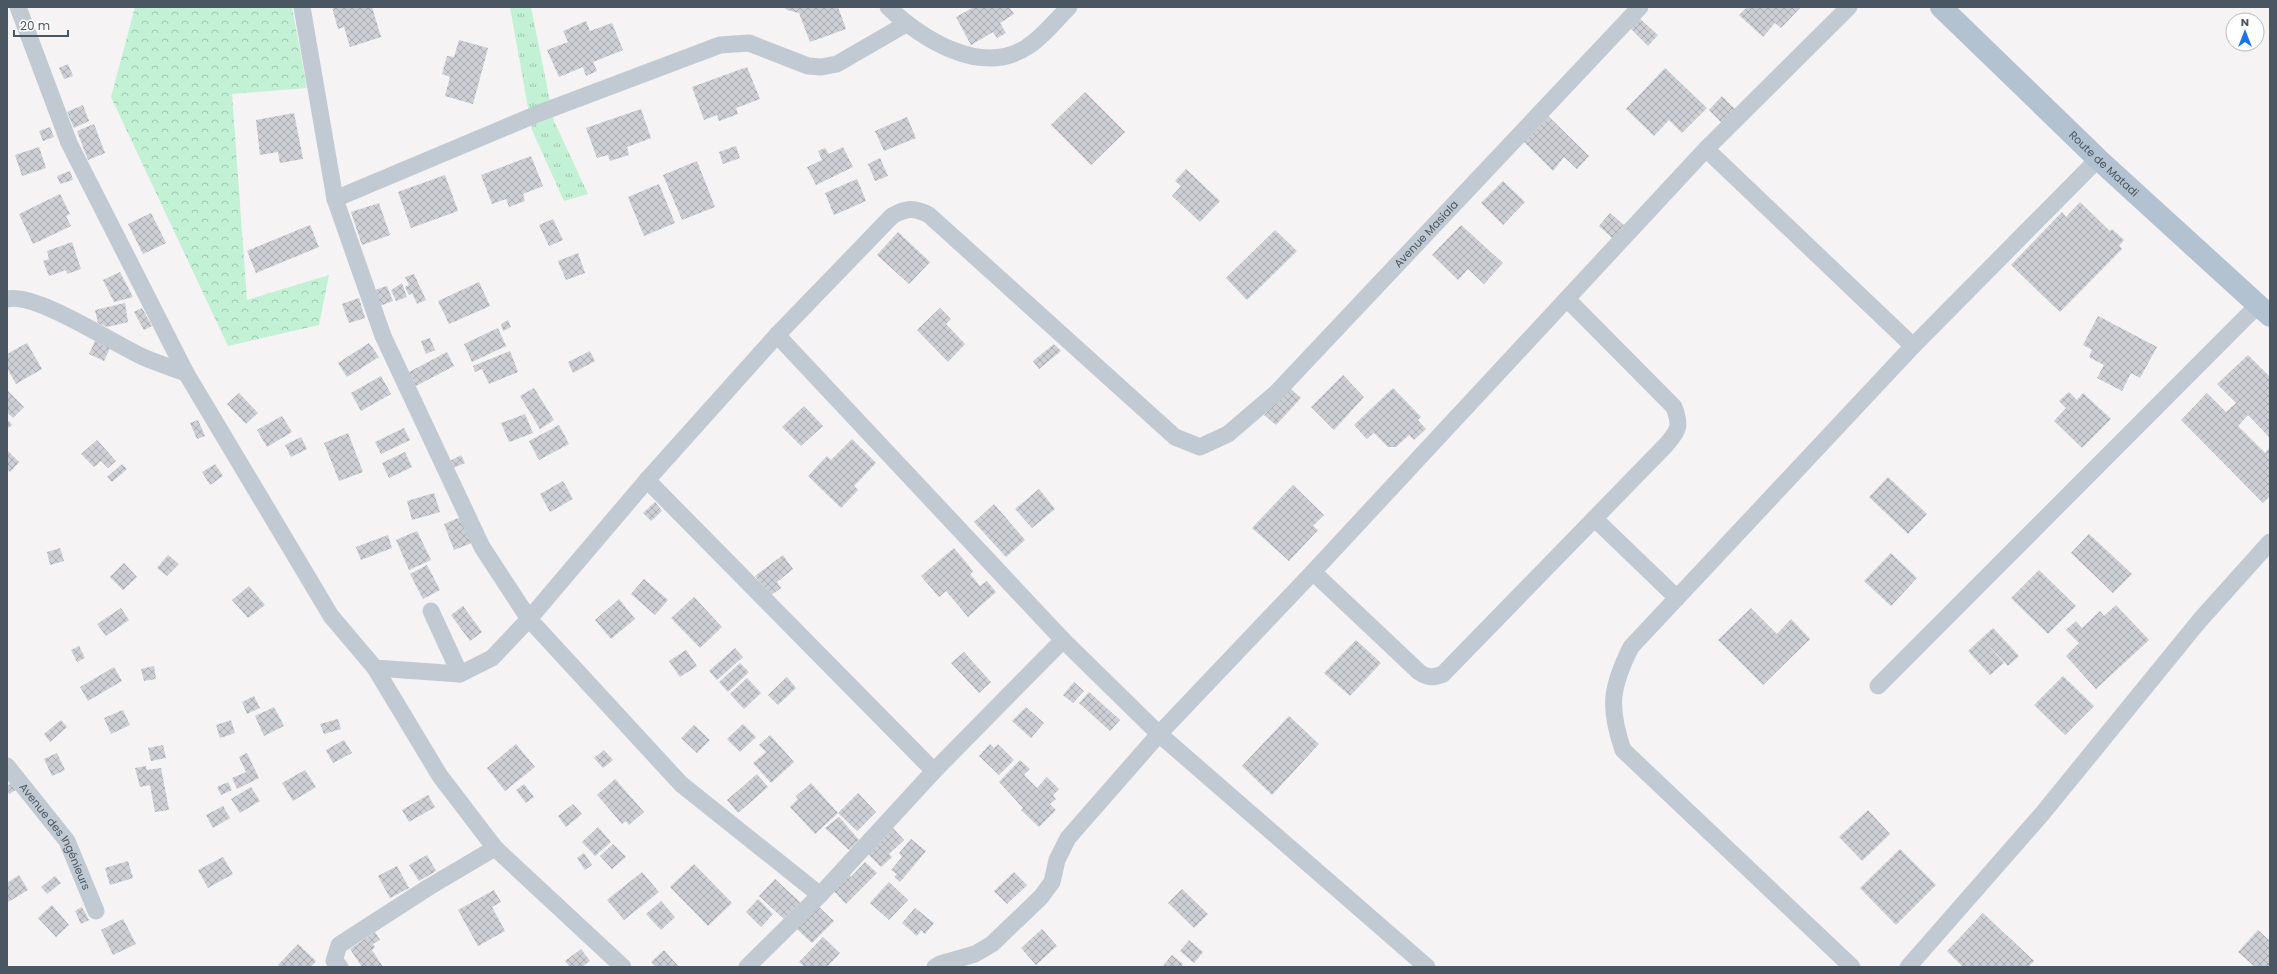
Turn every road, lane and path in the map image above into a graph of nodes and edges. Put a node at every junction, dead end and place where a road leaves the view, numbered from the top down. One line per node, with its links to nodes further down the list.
1 (18, 7): 17 (street)
2 (302, 7): 11 (street)
3 (888, 7): 8 (street)
4 (1069, 7): 8 (street)
5 (1640, 7): 15 (street, Avenue Masiala)
6 (1849, 7): 9 (street)
7 (1941, 7): 10 (main road, Route de Matadi)
8 (906, 24): 11 (street)
9 (1706, 149): 13 (street); 16 (street)
10 (2098, 159): 14 (main road, Route de Matadi); 16 (street)
11 (336, 199): 24 (street)
12 (7, 299): 17 (street)
13 (1567, 299): 19 (street); 21 (street)
14 (2264, 310): 28 (street)
15 (777, 335): 18 (street); 25 (street)
16 (1913, 346): 22 (street)
17 (186, 373): 26 (street)
18 (647, 480): 24 (street); 31 (street)
19 (1596, 519): 21 (street); 22 (street)
20 (2270, 542): 41 (street)
21 (1313, 572): 29 (street)
22 (1677, 598): 40 (street)
23 (430, 611): 27 (street)
24 (529, 619): 27 (street); 33 (street)
25 (1063, 640): 29 (street); 31 (street)
26 (375, 668): 27 (street); 32 (street)
27 (460, 674)
28 (1878, 686)
29 (1159, 734): 38 (street); 39 (street)
30 (7, 766): 34 (street, Avenue des Ingénieurs)
31 (934, 771): 33 (street)
32 (495, 848): 35 (street); 36 (street)
33 (820, 895): 37 (street)
34 (96, 911)
35 (340, 967)
36 (623, 967)
37 (747, 967)
38 (935, 967)
39 (1427, 967)
40 (1852, 967)
41 (1908, 967)

